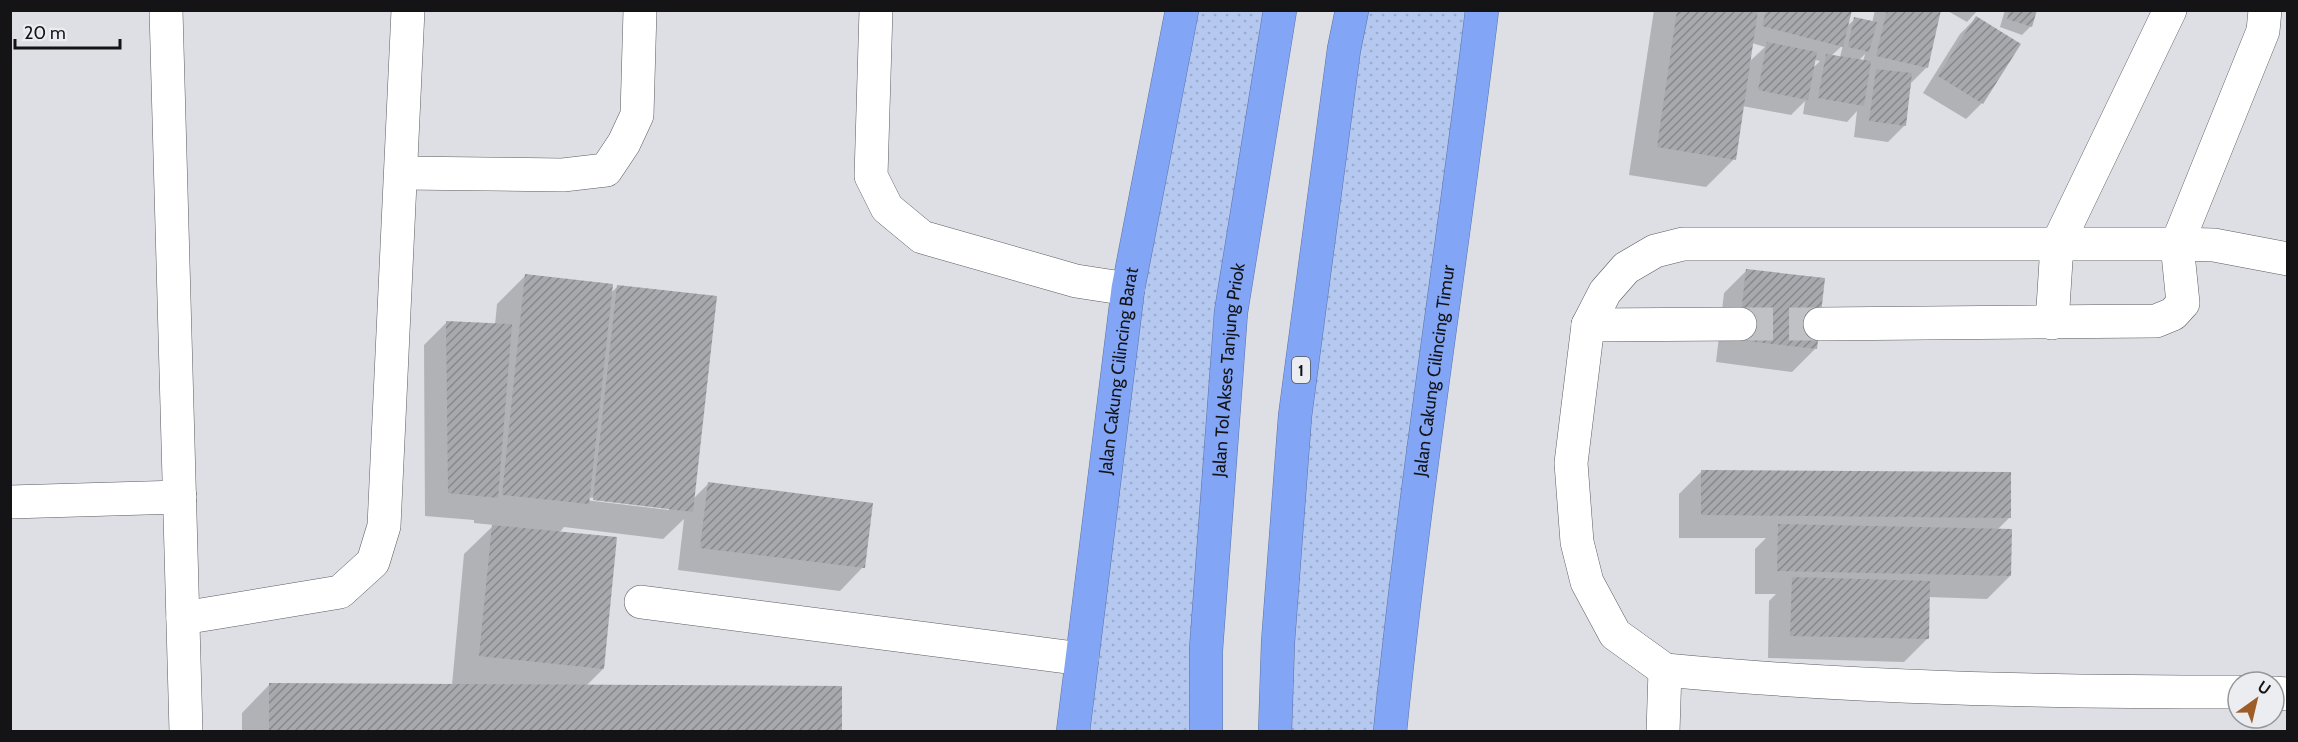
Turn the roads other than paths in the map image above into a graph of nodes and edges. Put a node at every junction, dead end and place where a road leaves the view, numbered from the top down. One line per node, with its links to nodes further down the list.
1 (166, 10): 20 (lane)
2 (408, 10): 11 (lane)
3 (640, 10): 11 (lane)
4 (876, 10): 15 (lane)
5 (1182, 10): 15 (highway, Jalan Cakung Cilincing Barat)
6 (1280, 10): 29 (highway, Jalan Tol Akses Tanjung Priok)
7 (1352, 10): 30 (highway, 1)
8 (1482, 10): 31 (highway, Jalan Cakung Cilincing Timur)
9 (2170, 10): 13 (lane)
10 (2265, 10): 12 (lane)
11 (402, 173): 23 (lane)
12 (2177, 244): 13 (lane); 14 (lane); 16 (lane)
13 (2057, 245): 16 (lane); 19 (lane)
14 (2288, 259)
15 (1128, 289): 24 (highway, Jalan Cakung Cilincing Barat)
16 (2052, 323): 18 (lane)
17 (1740, 324): 19 (lane)
18 (1820, 324)
19 (1588, 325): 25 (lane)
20 (180, 497): 21 (lane); 23 (lane)
21 (10, 502)
22 (641, 602): 24 (lane)
23 (183, 618): 27 (lane)
24 (1082, 659): 28 (highway, Jalan Cakung Cilincing Barat)
25 (1665, 670): 26 (lane); 32 (lane)
26 (2226, 692)
27 (186, 732)
28 (1073, 732)
29 (1206, 732)
30 (1275, 732)
31 (1390, 732)
32 (1663, 732)

